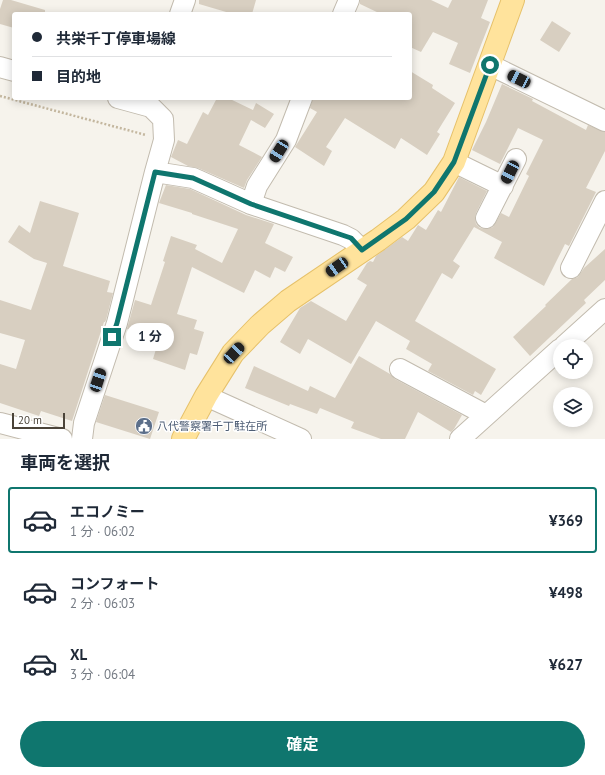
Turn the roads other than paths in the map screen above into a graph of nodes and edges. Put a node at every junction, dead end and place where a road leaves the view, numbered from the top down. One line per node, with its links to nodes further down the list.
1 (185, 0): 4 (street)
2 (349, 0): 5 (street)
3 (513, 0): 6 (main road)
4 (181, 12)
5 (344, 12)
6 (490, 65): 12 (street); 14 (main road)
7 (0, 67): 8 (street)
8 (12, 70)
9 (135, 100): 11 (street)
10 (301, 100): 18 (street)
11 (152, 102): 15 (street)
12 (605, 121)
13 (516, 159): 16 (street)
14 (454, 162): 16 (street); 20 (main road)
15 (155, 172): 18 (street); 31 (street)
16 (503, 186): 19 (street)
17 (605, 201): 21 (street)
18 (251, 204): 20 (street)
19 (486, 218)
20 (362, 250): 26 (main road)
21 (571, 268)
22 (605, 309): 23 (street)
23 (572, 339)
24 (553, 355): 27 (street)
25 (400, 369): 27 (street)
26 (206, 396): 32 (main road); 33 (street)
27 (486, 415): 34 (street)
28 (0, 423): 29 (street)
29 (62, 439)
30 (78, 439): 31 (street)
31 (82, 439)
32 (183, 439)
33 (301, 439)
34 (460, 439)

